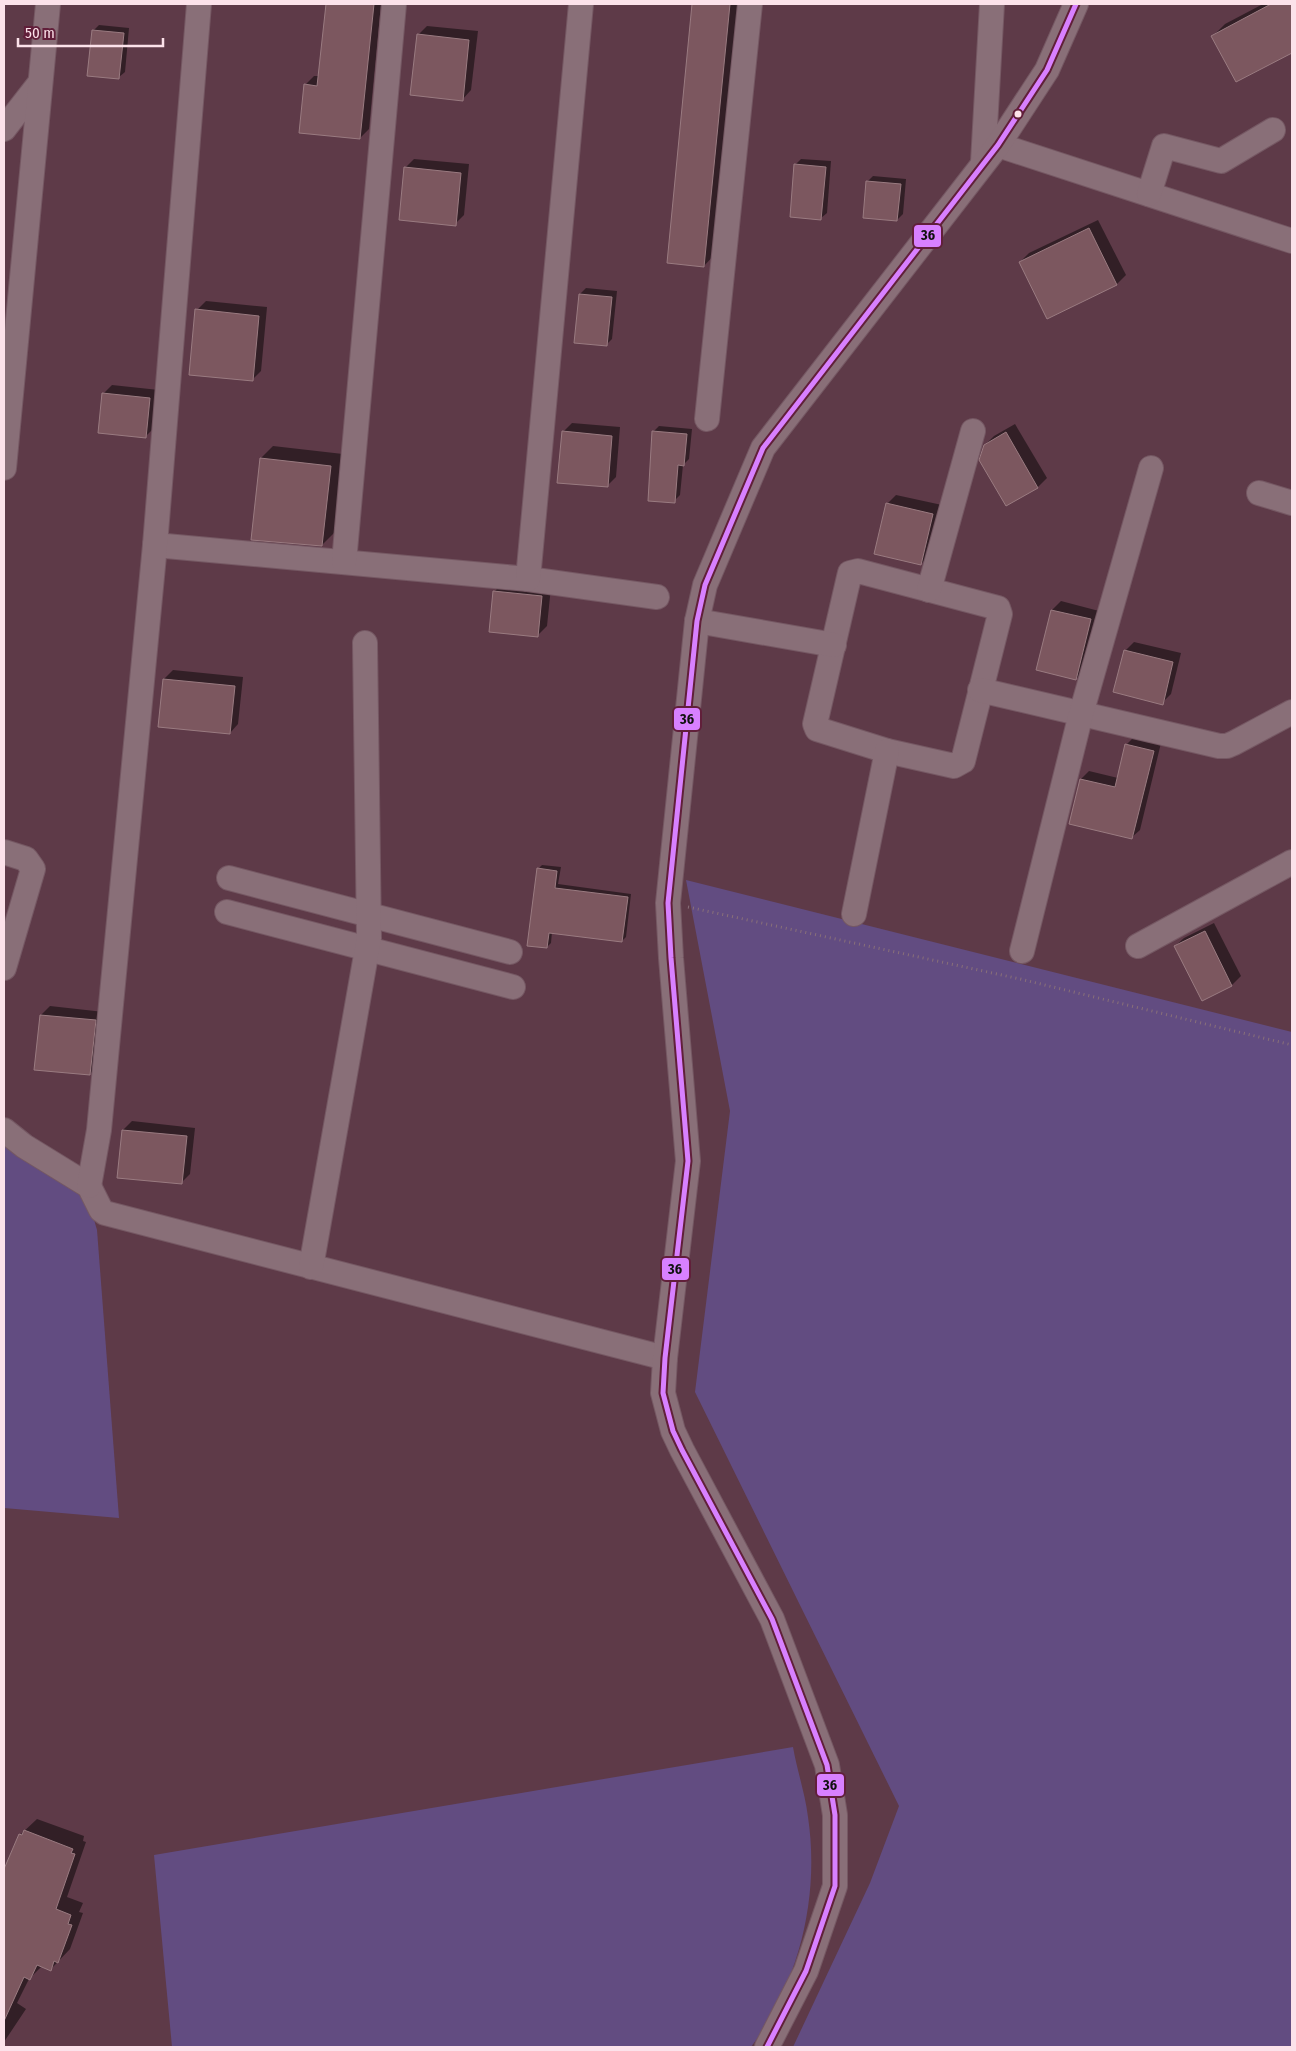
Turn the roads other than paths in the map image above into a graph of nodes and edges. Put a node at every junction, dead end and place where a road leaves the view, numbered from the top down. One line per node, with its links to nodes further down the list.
1 (48, 4): 8 (street)
2 (199, 4): 21 (street)
3 (394, 4): 22 (street)
4 (582, 4): 23 (street)
5 (750, 4): 15 (street)
6 (992, 4): 11 (street)
7 (1076, 4): 11 (street)
8 (39, 84): 9 (street); 14 (street)
9 (4, 129)
10 (1273, 130): 12 (street)
11 (991, 153): 12 (street); 26 (street)
12 (1149, 194): 13 (street)
13 (1292, 241)
14 (12, 307): 17 (street)
15 (707, 419)
16 (973, 431): 24 (street)
17 (4, 468)
18 (1151, 468): 31 (street)
19 (1259, 493): 20 (street)
20 (1292, 503)
21 (155, 545): 22 (street); 46 (street)
22 (344, 562): 23 (street)
23 (528, 579): 25 (street)
24 (929, 590): 28 (street); 29 (street)
25 (657, 596)
26 (697, 621): 28 (street); 48 (street)
27 (365, 643): 38 (street)
28 (834, 645): 32 (street)
29 (980, 690): 31 (street); 32 (street)
30 (1291, 709): 31 (street)
31 (1082, 714): 41 (street)
32 (887, 751): 37 (street)
33 (4, 852): 43 (street)
34 (1292, 862): 39 (street)
35 (229, 878): 38 (street)
36 (228, 912): 40 (street)
37 (854, 914)
38 (368, 915): 40 (street); 42 (street)
39 (1138, 946)
40 (367, 948): 44 (street); 47 (street)
41 (1022, 951)
42 (510, 952)
43 (4, 968)
44 (513, 986)
45 (4, 1130): 46 (street)
46 (89, 1186): 47 (street)
47 (312, 1266): 48 (street)
48 (665, 1358): 49 (street)
49 (767, 2047)

